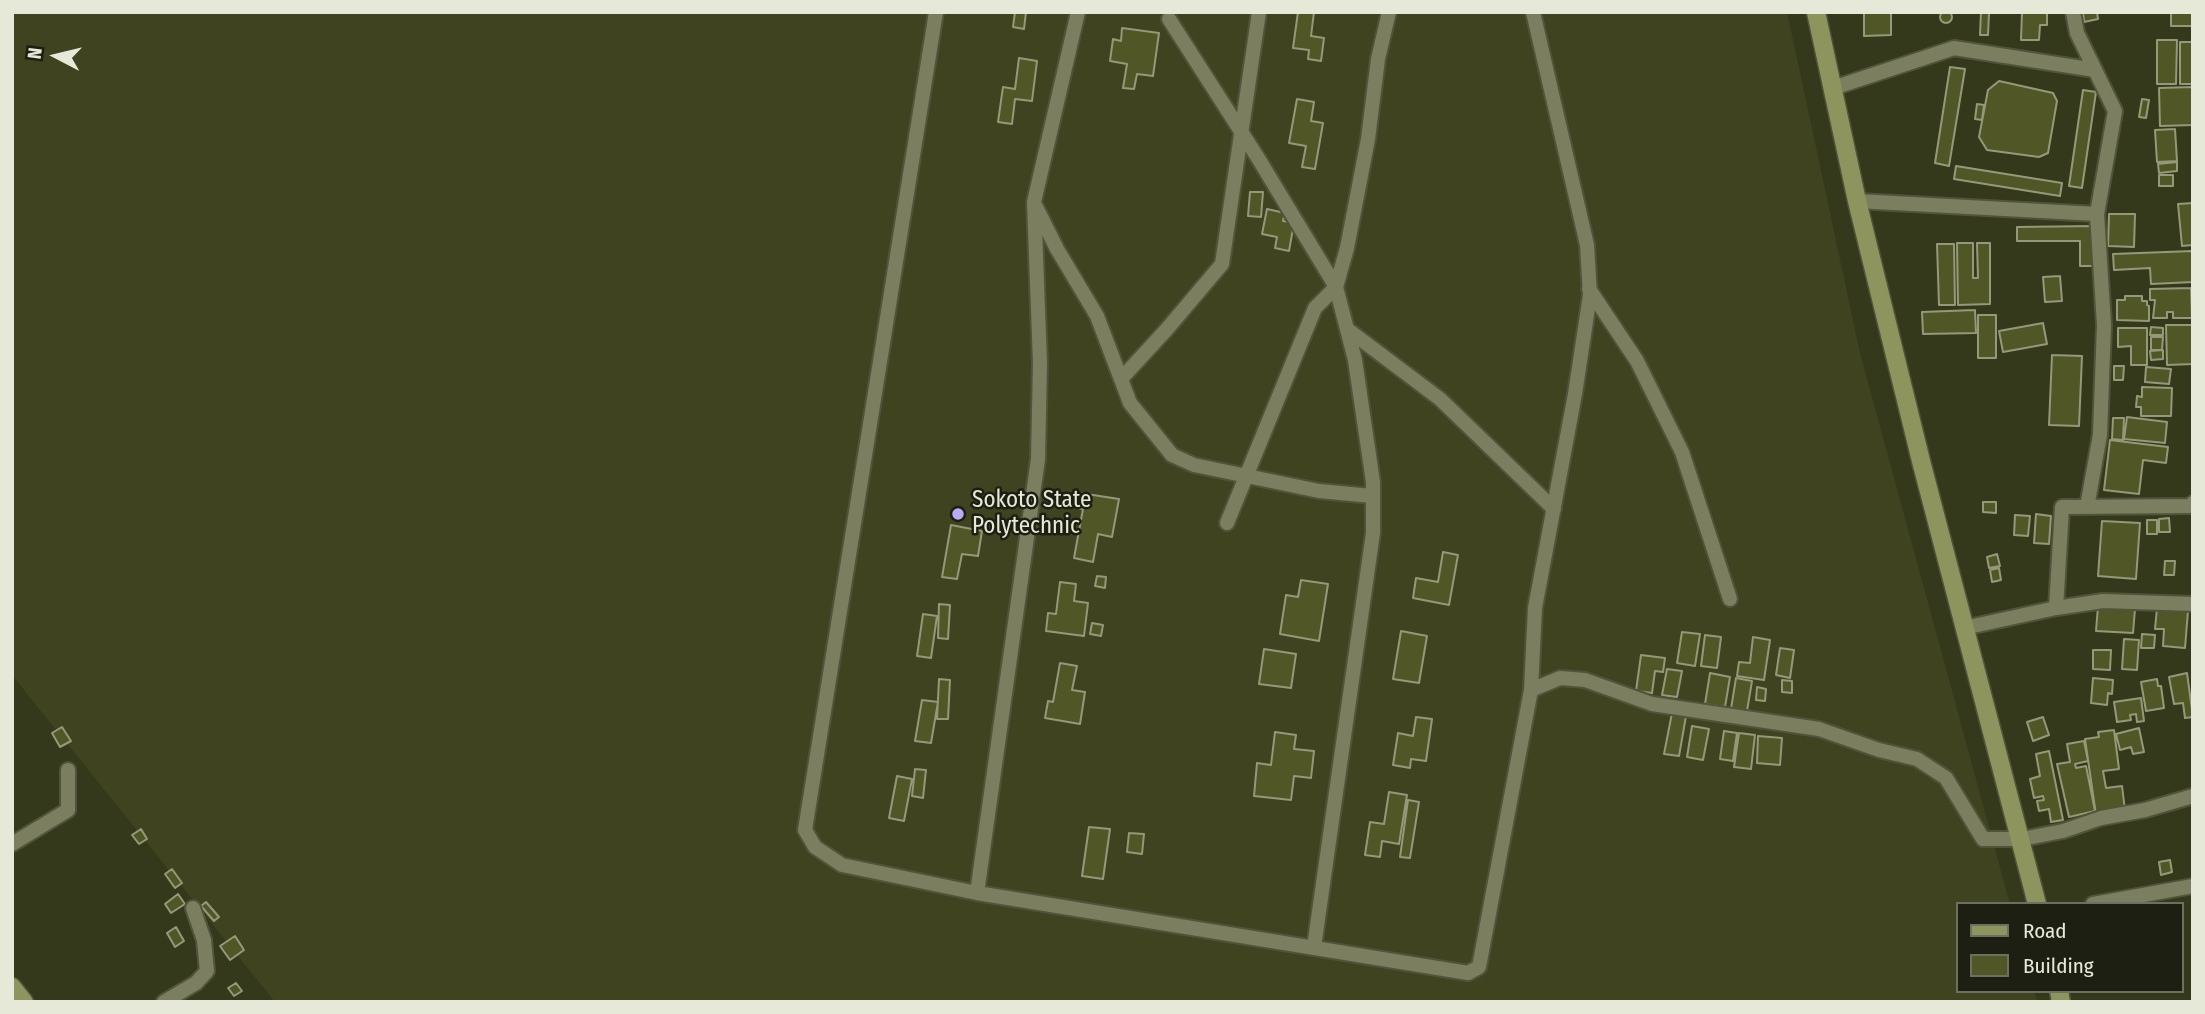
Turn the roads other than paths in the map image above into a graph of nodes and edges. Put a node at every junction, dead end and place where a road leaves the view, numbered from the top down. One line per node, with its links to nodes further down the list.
1 (936, 12): 35 (street)
2 (1078, 12): 13 (street)
3 (1259, 12): 11 (street)
4 (1389, 12): 15 (street)
5 (1532, 12): 16 (street)
6 (1816, 12): 10 (street)
7 (2073, 12): 9 (street)
8 (1170, 19): 11 (street)
9 (2095, 70): 10 (street); 14 (street)
10 (1832, 88): 12 (street)
11 (1242, 134): 15 (street); 18 (street)
12 (1857, 201): 14 (street); 28 (street)
13 (1034, 202): 18 (street); 35 (street)
14 (2097, 214): 22 (street)
15 (1336, 287): 17 (street); 19 (street)
16 (1589, 289): 23 (street); 25 (street)
17 (1347, 329): 20 (street); 23 (street)
18 (1121, 379): 19 (street)
19 (1247, 475): 20 (street); 24 (street)
20 (1372, 496): 39 (street)
21 (2193, 503): 22 (street)
22 (2087, 506): 27 (street)
23 (1554, 509): 29 (street)
24 (1227, 523)
25 (1730, 599)
26 (2193, 604): 27 (street)
27 (2056, 608): 28 (street)
28 (1964, 628): 32 (street)
29 (1531, 690): 32 (street); 39 (street)
30 (68, 770): 33 (street)
31 (2193, 796): 32 (street)
32 (2022, 839): 36 (street)
33 (12, 844)
34 (2193, 886): 37 (street)
35 (977, 893): 39 (street)
36 (2037, 902)
37 (2103, 902)
38 (193, 908): 42 (street)
39 (1314, 947)
40 (12, 987): 41 (street)
41 (24, 1002)
42 (164, 1002)

